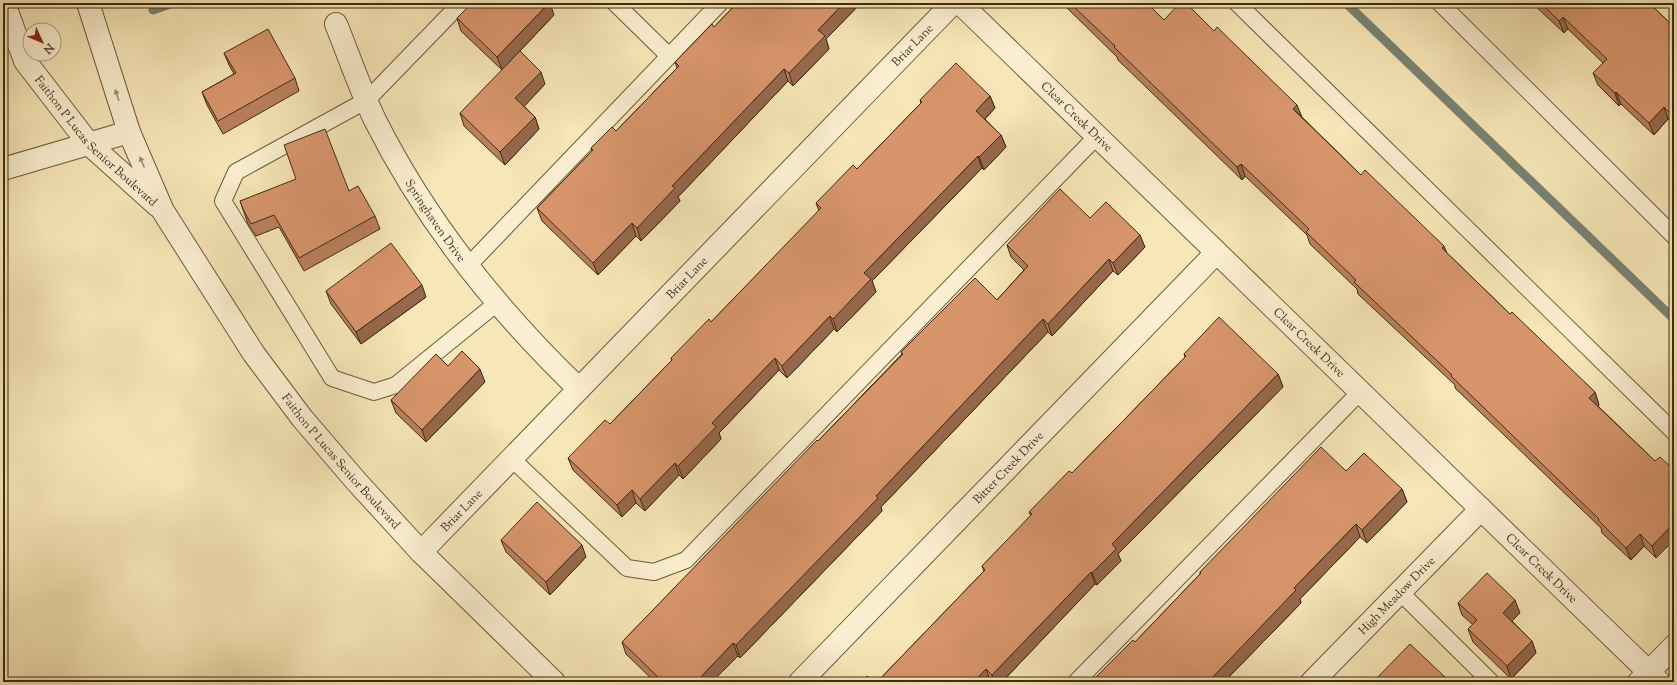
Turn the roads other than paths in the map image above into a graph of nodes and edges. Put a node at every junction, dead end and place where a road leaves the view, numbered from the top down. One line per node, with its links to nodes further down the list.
1 (4, 3): 15 (street, Faithon P Lucas Senior Boulevard)
2 (88, 3): 13 (street, Faithon P Lucas Senior Boulevard, one-way to 2)
3 (461, 3): 12 (lane)
4 (615, 3): 11 (lane)
5 (720, 3): 11 (lane)
6 (952, 3): 22 (street, Briar Lane)
7 (960, 3): 14 (street, Clear Creek Drive)
8 (1237, 3): 24 (lane)
9 (1440, 3): 18 (lane)
10 (336, 24): 12 (street, Springhaven Drive)
11 (669, 56): 20 (lane)
12 (367, 100): 20 (street, Springhaven Drive); 21 (lane)
13 (129, 132): 15 (street); 17 (street, Faithon P Lucas Senior Boulevard, one-way to 13)
14 (1097, 136): 19 (street, Clear Creek Drive); 25 (lane)
15 (89, 144): 16 (street); 17 (street, Faithon P Lucas Senior Boulevard)
16 (3, 169)
17 (163, 211): 27 (street, Faithon P Lucas Senior Boulevard)
18 (1674, 236)
19 (1216, 253): 23 (street, Clear Creek Drive); 32 (street, Bitter Creek Drive)
20 (467, 266): 21 (street, Springhaven Drive)
21 (497, 303): 22 (street, Springhaven Drive)
22 (579, 389): 25 (street, Briar Lane)
23 (1360, 392): 26 (street, Clear Creek Drive); 33 (lane)
24 (1674, 432)
25 (511, 458): 27 (street, Briar Lane)
26 (1481, 509): 28 (street, High Meadow Drive); 30 (street, Clear Creek Drive)
27 (420, 552): 31 (street, Faithon P Lucas Senior Boulevard)
28 (1400, 592): 34 (street, High Meadow Drive); 35 (lane)
29 (1674, 646): 30 (street)
30 (1649, 679)
31 (554, 682)
32 (800, 682)
33 (1076, 682)
34 (1312, 682)
35 (1491, 682)

